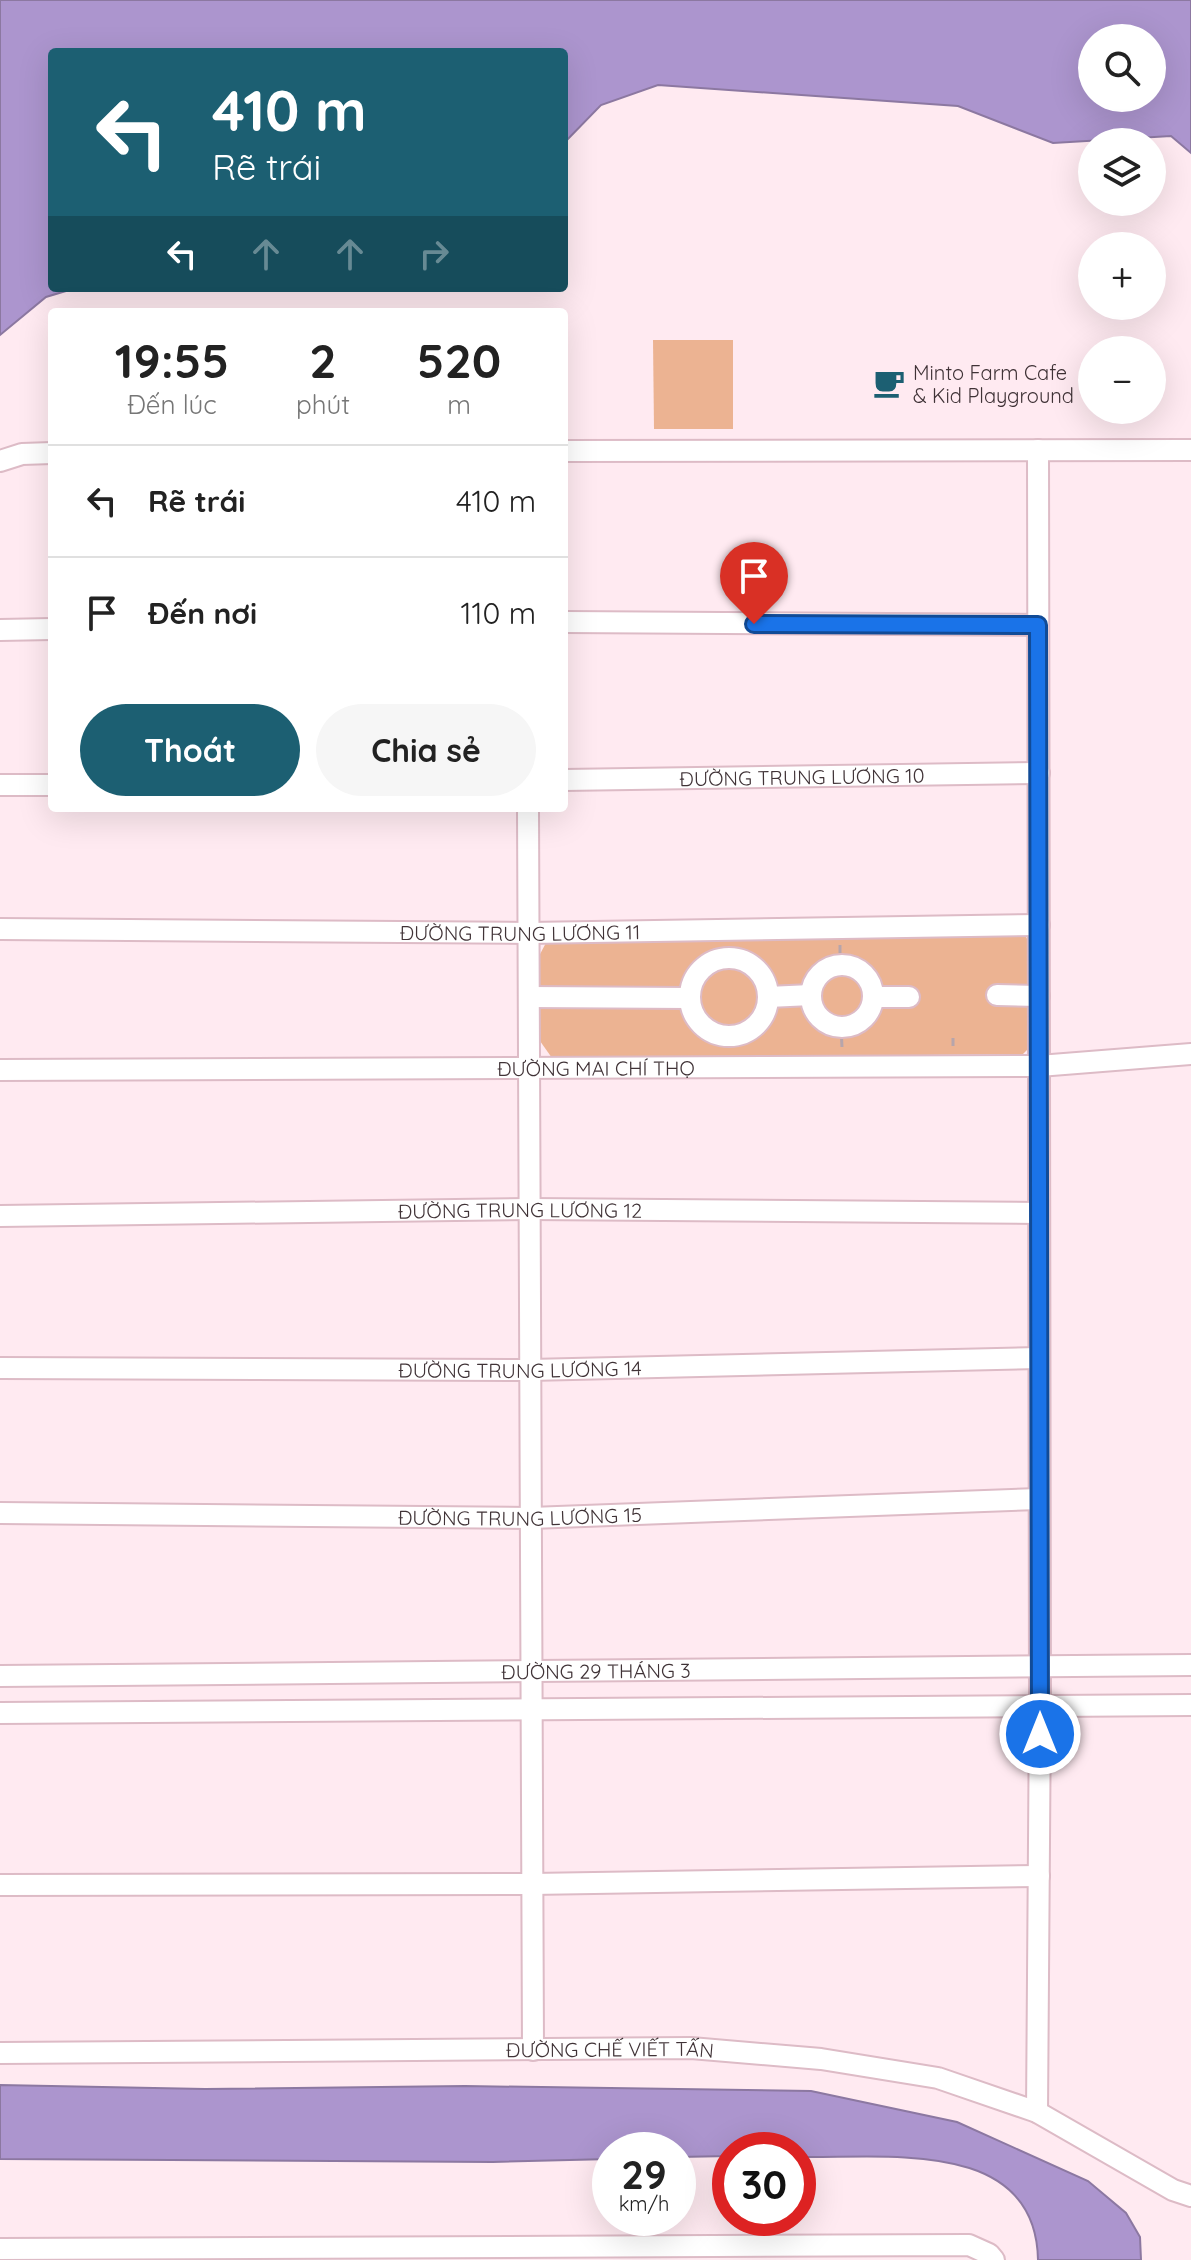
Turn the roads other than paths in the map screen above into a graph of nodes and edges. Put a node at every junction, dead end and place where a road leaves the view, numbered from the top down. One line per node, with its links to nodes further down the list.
1 (1038, 450): 2 (street); 3 (street); 7 (street)
2 (1191, 450)
3 (568, 451)
4 (48, 453): 5 (street)
5 (0, 461)
6 (568, 622): 7 (street)
7 (1038, 625): 10 (street)
8 (48, 629): 9 (street)
9 (0, 630)
10 (1039, 773): 11 (street, ĐƯỜNG TRUNG LƯƠNG 10); 15 (street)
11 (568, 780)
12 (0, 785): 13 (street)
13 (48, 785)
14 (528, 812): 17 (street)
15 (1039, 925): 17 (street, ĐƯỜNG TRUNG LƯƠNG 11); 20 (street)
16 (0, 929): 17 (street, ĐƯỜNG TRUNG LƯƠNG 11)
17 (529, 933): 21 (street)
18 (811, 995): 22 (street); 23 (street); 23 (street)
19 (997, 995): 20 (street)
20 (1039, 996): 27 (street)
21 (529, 997): 25 (street); 28 (street)
22 (768, 997): 25 (street); 25 (street)
23 (873, 997): 24 (street)
24 (909, 997)
25 (689, 998)
26 (1191, 1054): 27 (street, ĐƯỜNG MAI CHÍ THỌ)
27 (1039, 1066): 28 (street, ĐƯỜNG MAI CHÍ THỌ); 31 (street)
28 (529, 1069): 29 (street, ĐƯỜNG MAI CHÍ THỌ); 30 (street)
29 (0, 1070)
30 (530, 1209): 31 (street, ĐƯỜNG TRUNG LƯƠNG 12); 32 (street, ĐƯỜNG TRUNG LƯƠNG 12); 35 (street)
31 (1039, 1213): 33 (street)
32 (0, 1216)
33 (1039, 1358): 35 (street, ĐƯỜNG TRUNG LƯƠNG 14); 36 (street)
34 (0, 1368): 35 (street, ĐƯỜNG TRUNG LƯƠNG 14)
35 (530, 1370): 38 (street)
36 (1039, 1499): 38 (street, ĐƯỜNG TRUNG LƯƠNG 15); 40 (street)
37 (0, 1513): 38 (street, ĐƯỜNG TRUNG LƯƠNG 15)
38 (531, 1518): 41 (street)
39 (1191, 1665): 40 (street, ĐƯỜNG 29 THÁNG 3)
40 (1040, 1666): 41 (street, ĐƯỜNG 29 THÁNG 3); 44 (street)
41 (531, 1672): 42 (street, ĐƯỜNG 29 THÁNG 3); 45 (street)
42 (0, 1676)
43 (1191, 1705): 44 (street, ĐƯỜNG 29 THÁNG 3)
44 (1040, 1706): 45 (street, ĐƯỜNG 29 THÁNG 3); 47 (street)
45 (531, 1709): 46 (street, ĐƯỜNG 29 THÁNG 3); 48 (street)
46 (0, 1713)
47 (1039, 1876): 48 (street); 52 (street)
48 (532, 1884): 49 (street); 50 (street)
49 (0, 1885)
50 (533, 2050): 51 (street, ĐƯỜNG CHẾ VIẾT TẤN); 52 (street, ĐƯỜNG CHẾ VIẾT TẤN)
51 (0, 2053)
52 (1037, 2112): 53 (street, ĐƯỜNG CHẾ VIẾT TẤN)
53 (1191, 2196)
54 (0, 2249): 55 (street)
55 (86, 2254): 56 (street)
56 (994, 2260)

